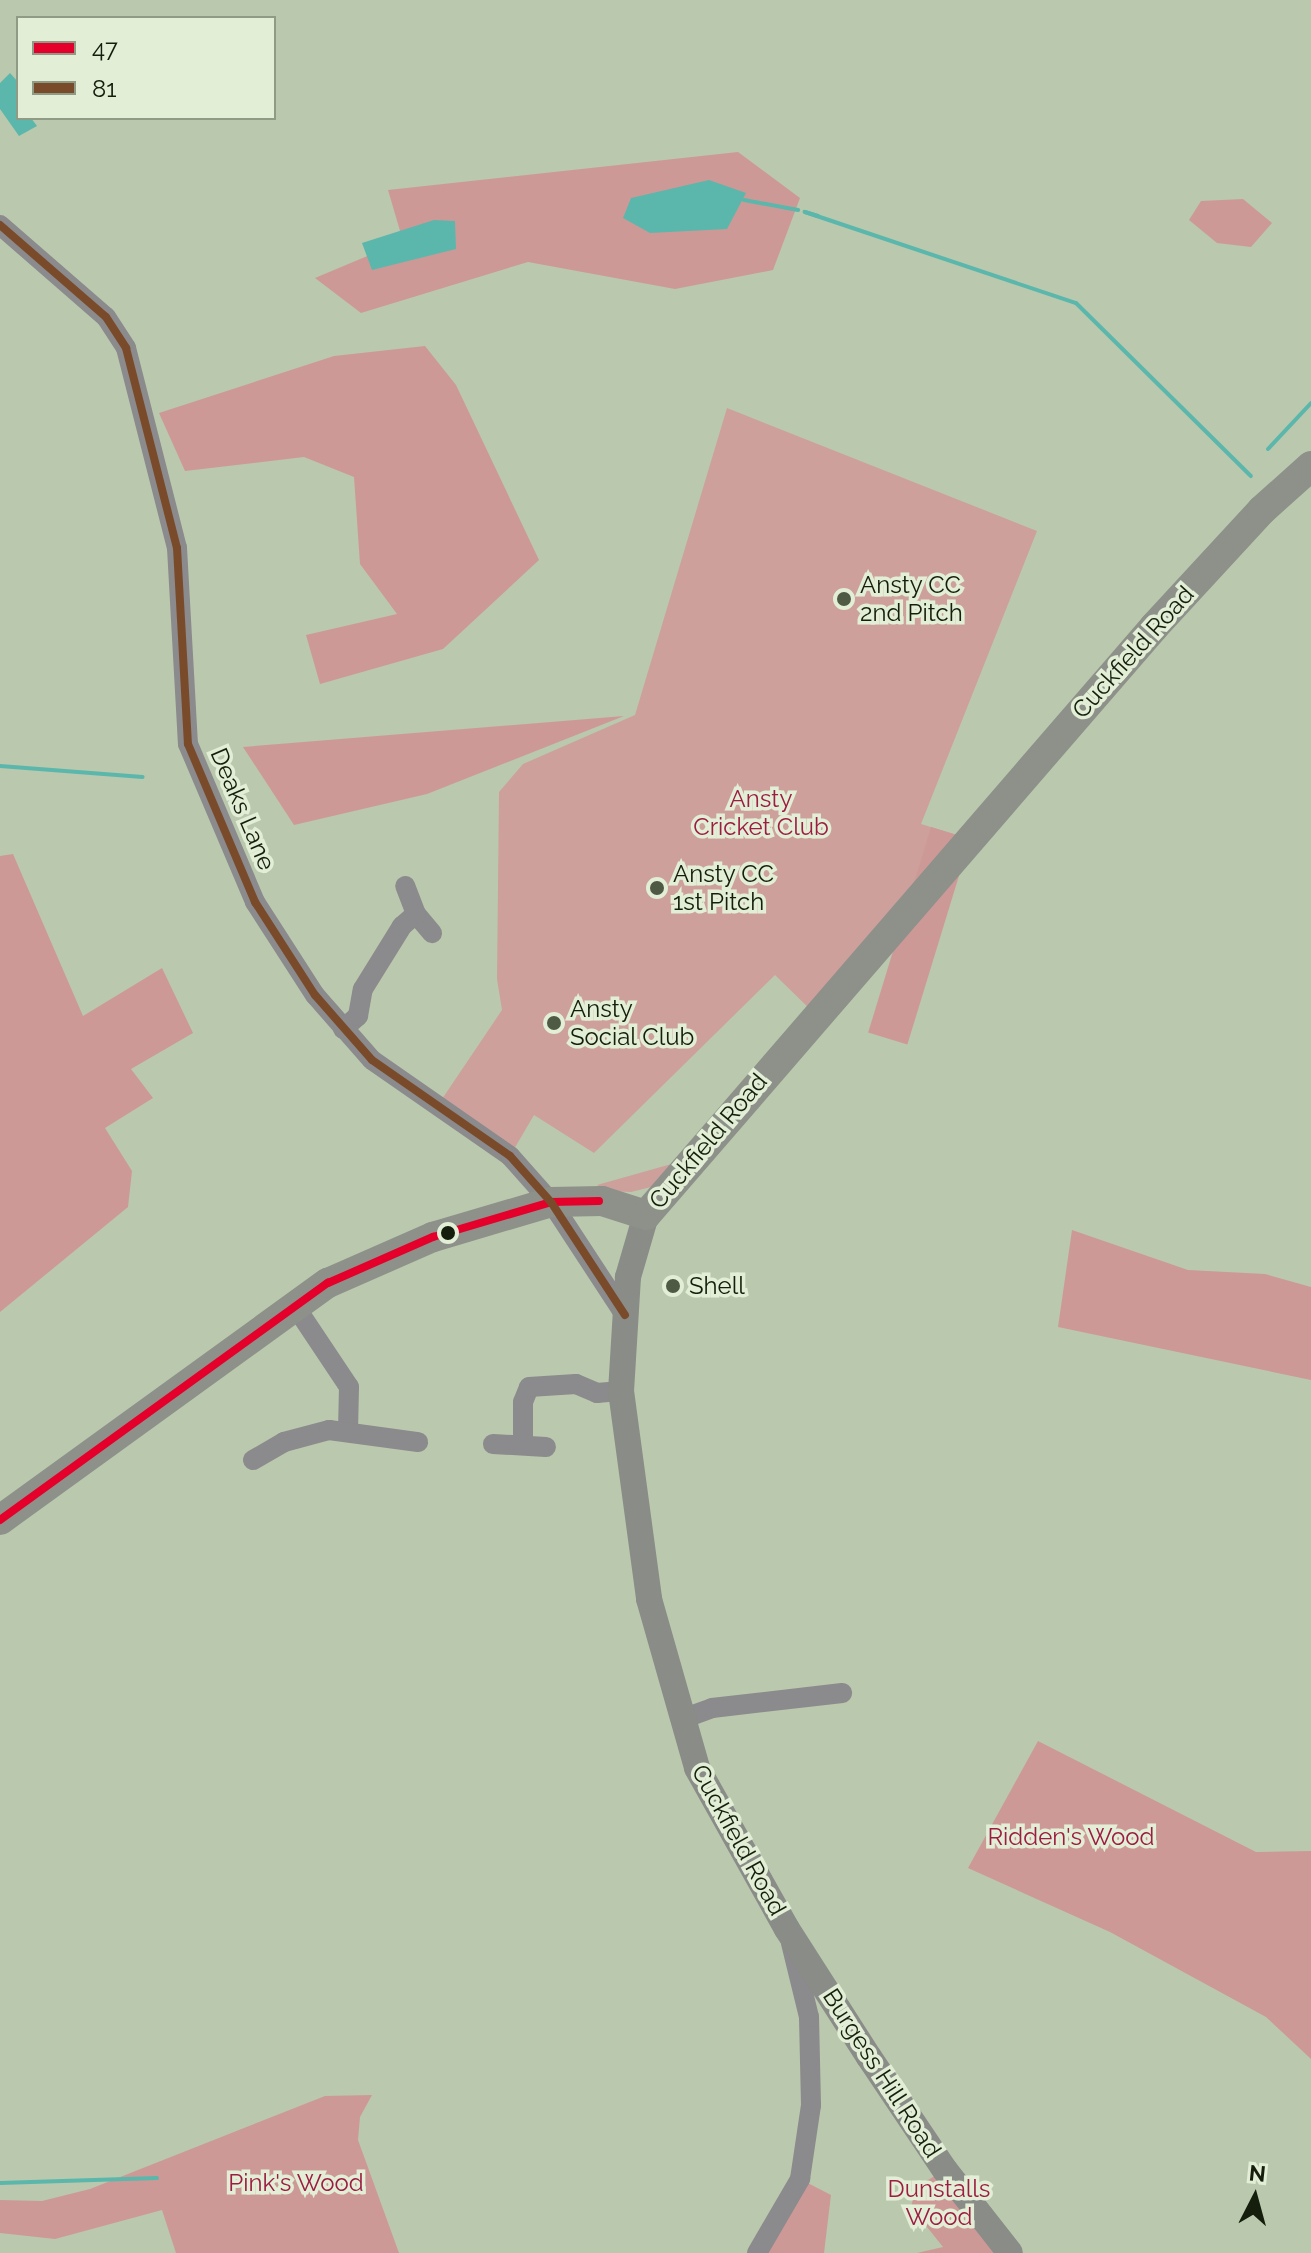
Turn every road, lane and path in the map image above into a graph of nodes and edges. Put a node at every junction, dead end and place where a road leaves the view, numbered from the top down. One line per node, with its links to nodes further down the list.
1 (0, 225): 6 (street, Deaks Lane)
2 (1311, 466): 8 (highway, Cuckfield Road)
3 (405, 886): 4 (street)
4 (416, 914): 5 (street); 6 (street)
5 (432, 933)
6 (343, 1029): 7 (street, Deaks Lane)
7 (551, 1202): 8 (highway); 9 (highway); 10 (street, Deaks Lane)
8 (646, 1215): 10 (main road, Cuckfield Road)
9 (293, 1303): 12 (street); 18 (highway)
10 (625, 1315): 11 (main road, Cuckfield Road)
11 (621, 1391): 15 (street); 20 (main road, Cuckfield Road)
12 (348, 1431): 13 (street); 17 (street)
13 (418, 1442)
14 (493, 1444): 15 (street)
15 (523, 1445): 16 (street)
16 (546, 1447)
17 (253, 1460)
18 (0, 1520)
19 (842, 1693): 20 (street)
20 (682, 1719): 21 (main road, Cuckfield Road)
21 (787, 1929): 22 (main road, Burgess Hill Road)
22 (811, 1983): 23 (street); 24 (main road, Burgess Hill Road)
23 (757, 2253)
24 (1010, 2253)

